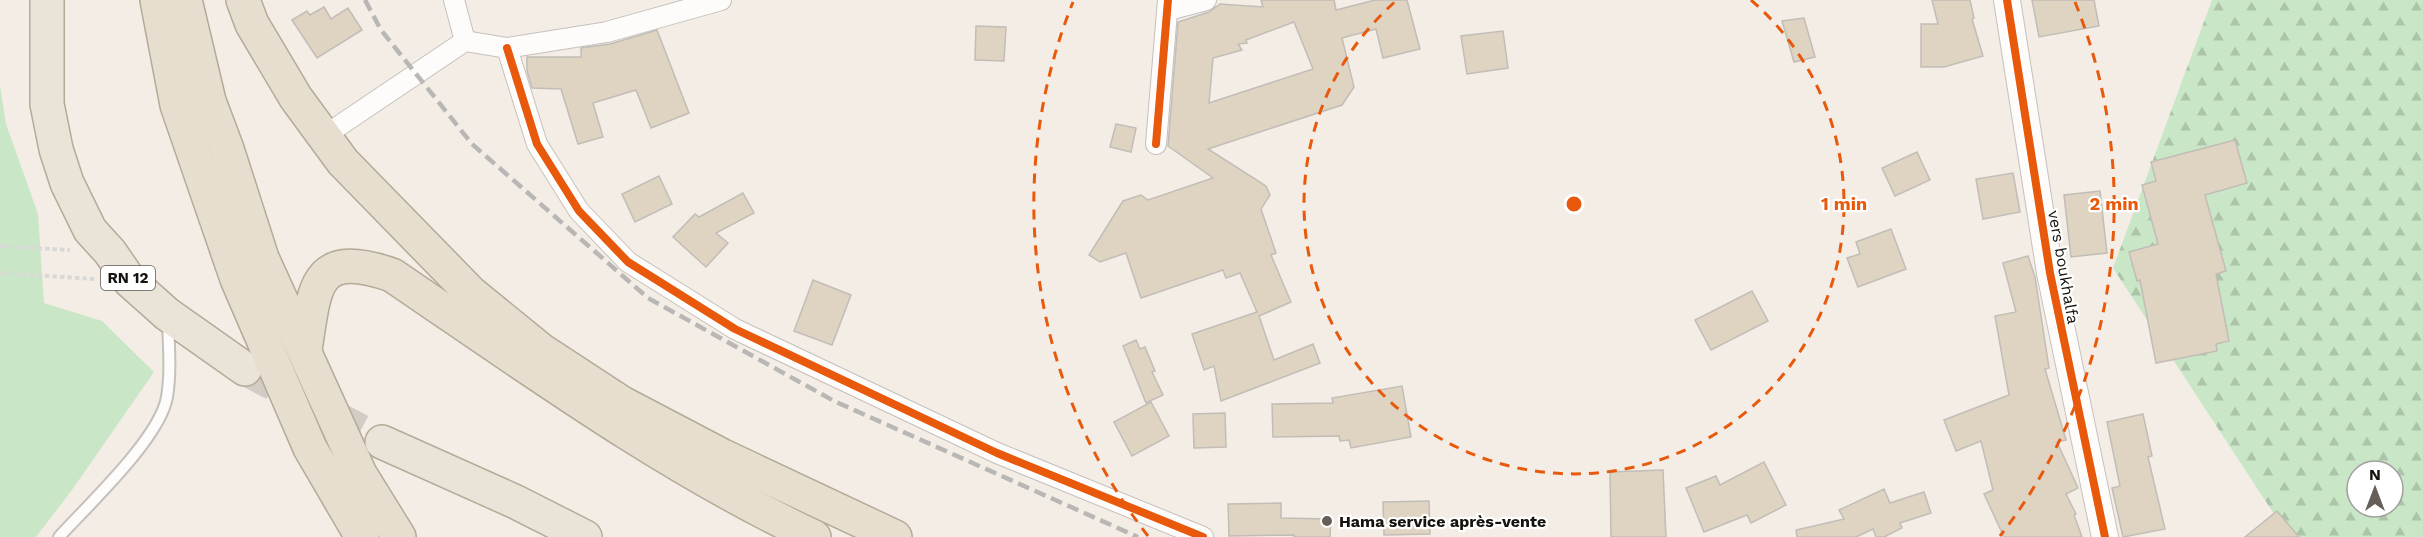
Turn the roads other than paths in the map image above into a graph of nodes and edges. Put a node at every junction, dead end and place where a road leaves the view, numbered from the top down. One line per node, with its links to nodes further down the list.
1 (47, 0): 17 (highway, RN 12)
2 (67, 0): 17 (highway)
3 (146, 0): 14 (highway)
4 (157, 0): 14 (highway)
5 (185, 0): 19 (highway)
6 (243, 0): 15 (highway)
7 (454, 0): 12 (street)
8 (721, 0): 13 (street)
9 (1206, 0): 11 (street)
10 (2007, 0): 29 (street, vers boukhalfa)
11 (1168, 5): 16 (street)
12 (465, 41): 13 (street); 15 (street)
13 (507, 48): 28 (street)
14 (177, 105): 23 (highway)
15 (324, 136): 27 (highway)
16 (1156, 144)
17 (56, 149): 18 (highway, RN 12)
18 (167, 314): 20 (highway, RN 12); 22 (lane)
19 (305, 350): 24 (highway); 26 (highway)
20 (245, 369)
21 (382, 442): 25 (highway)
22 (59, 537)
23 (362, 537)
24 (399, 537)
25 (585, 537)
26 (814, 537)
27 (895, 537)
28 (1203, 537)
29 (2105, 537)

